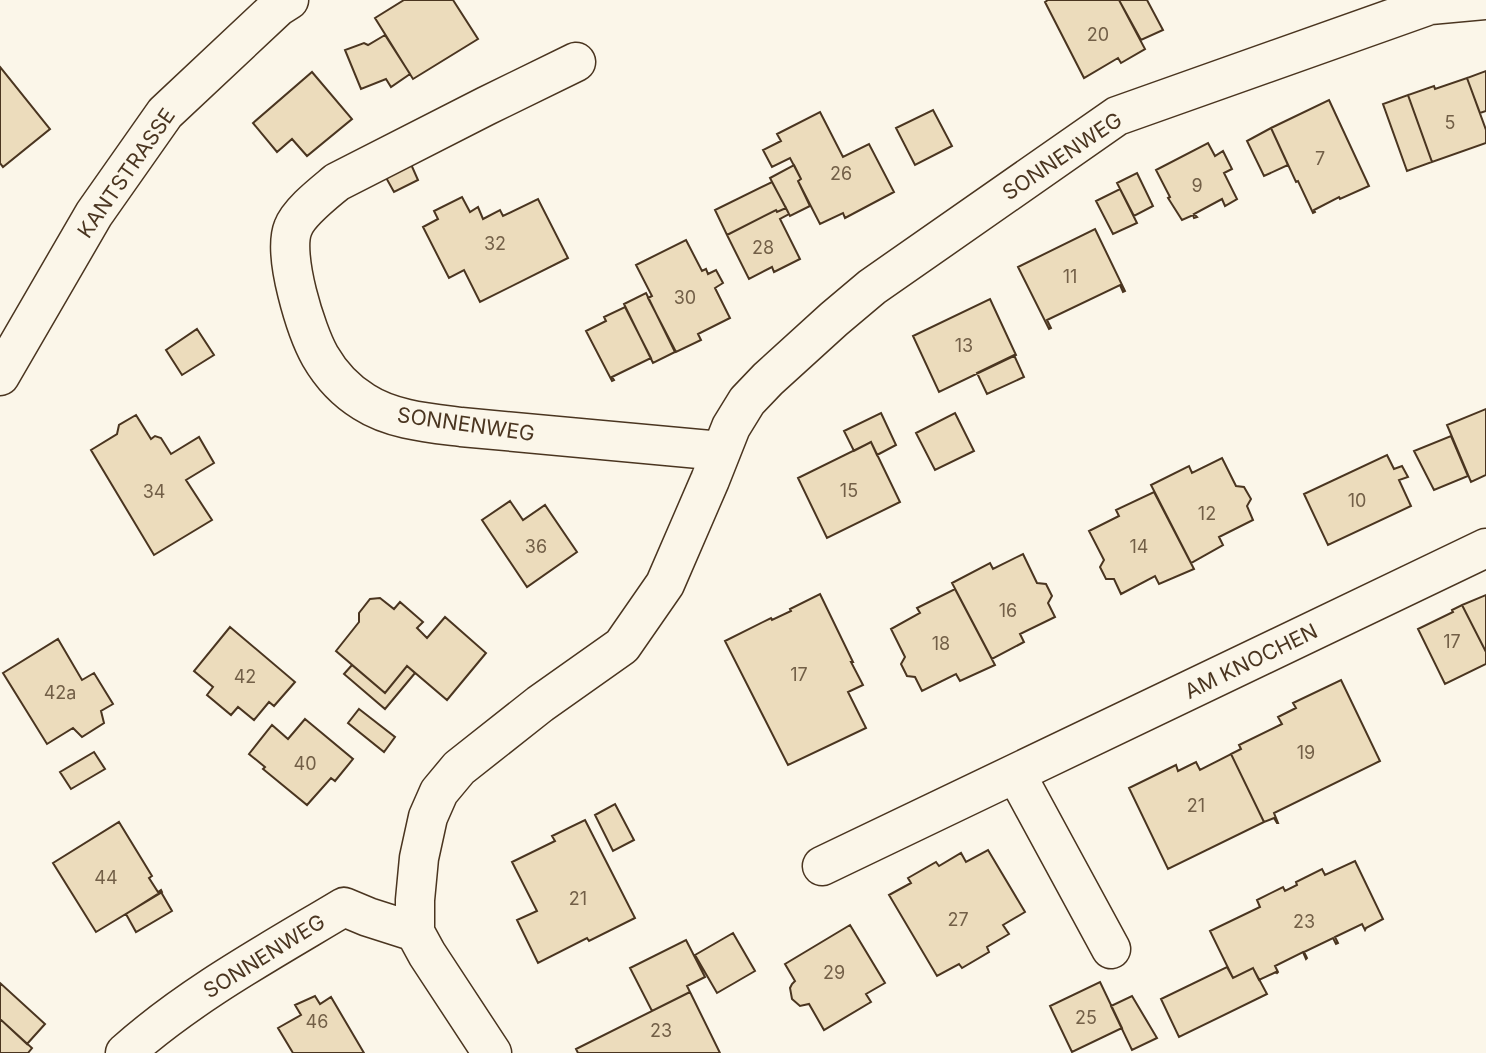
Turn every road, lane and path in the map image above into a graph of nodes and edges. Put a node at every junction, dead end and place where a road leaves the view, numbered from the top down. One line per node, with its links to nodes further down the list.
1 (289, 0): 4 (street, KANTSTRASSE)
2 (1486, 0): 5 (street, SONNENWEG)
3 (576, 62): 5 (street, SONNENWEG)
4 (0, 376)
5 (721, 451): 9 (street, SONNENWEG)
6 (1486, 548): 7 (street, AM KNOCHEN)
7 (1016, 774): 8 (street, AM KNOCHEN); 10 (street)
8 (822, 866)
9 (415, 932): 11 (street, SONNENWEG); 12 (street)
10 (1111, 949)
11 (125, 1053)
12 (492, 1053)

